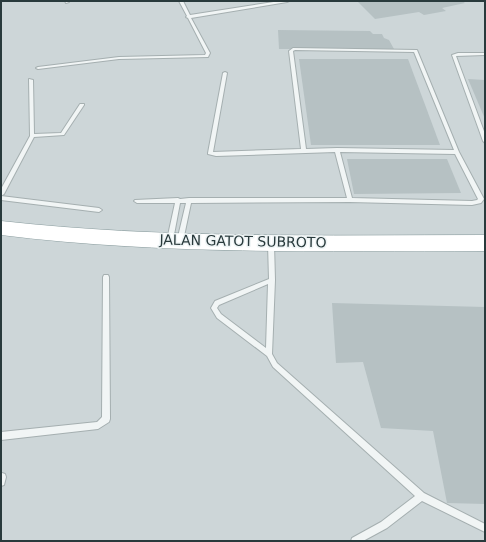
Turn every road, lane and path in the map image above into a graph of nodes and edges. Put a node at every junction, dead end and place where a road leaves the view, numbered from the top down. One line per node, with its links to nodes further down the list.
1 (181, 1): 3 (lane)
2 (287, 1): 3 (lane)
3 (188, 17): 5 (lane)
4 (485, 54): 10 (lane)
5 (38, 68)
6 (225, 73): 12 (lane)
7 (31, 80): 9 (lane)
8 (82, 105): 9 (lane)
9 (32, 136): 14 (lane)
10 (485, 141)
11 (336, 150): 12 (lane); 13 (lane); 18 (lane)
12 (304, 151): 13 (lane)
13 (457, 152): 18 (lane)
14 (1, 194)
15 (1, 198): 20 (lane)
16 (178, 200): 17 (lane); 19 (lane); 22 (lane)
17 (189, 200): 18 (lane); 22 (lane)
18 (350, 200)
19 (137, 201)
20 (99, 210)
21 (1, 228): 22 (highway, JALAN GATOT SUBROTO)
22 (175, 241): 23 (highway, JALAN GATOT SUBROTO)
23 (271, 243): 24 (highway, JALAN GATOT SUBROTO); 26 (lane)
24 (485, 243)
25 (106, 278): 28 (lane)
26 (272, 280): 27 (lane); 27 (lane)
27 (269, 354): 29 (lane)
28 (1, 436)
29 (422, 496): 30 (lane); 31 (lane)
30 (485, 528)
31 (355, 541)

